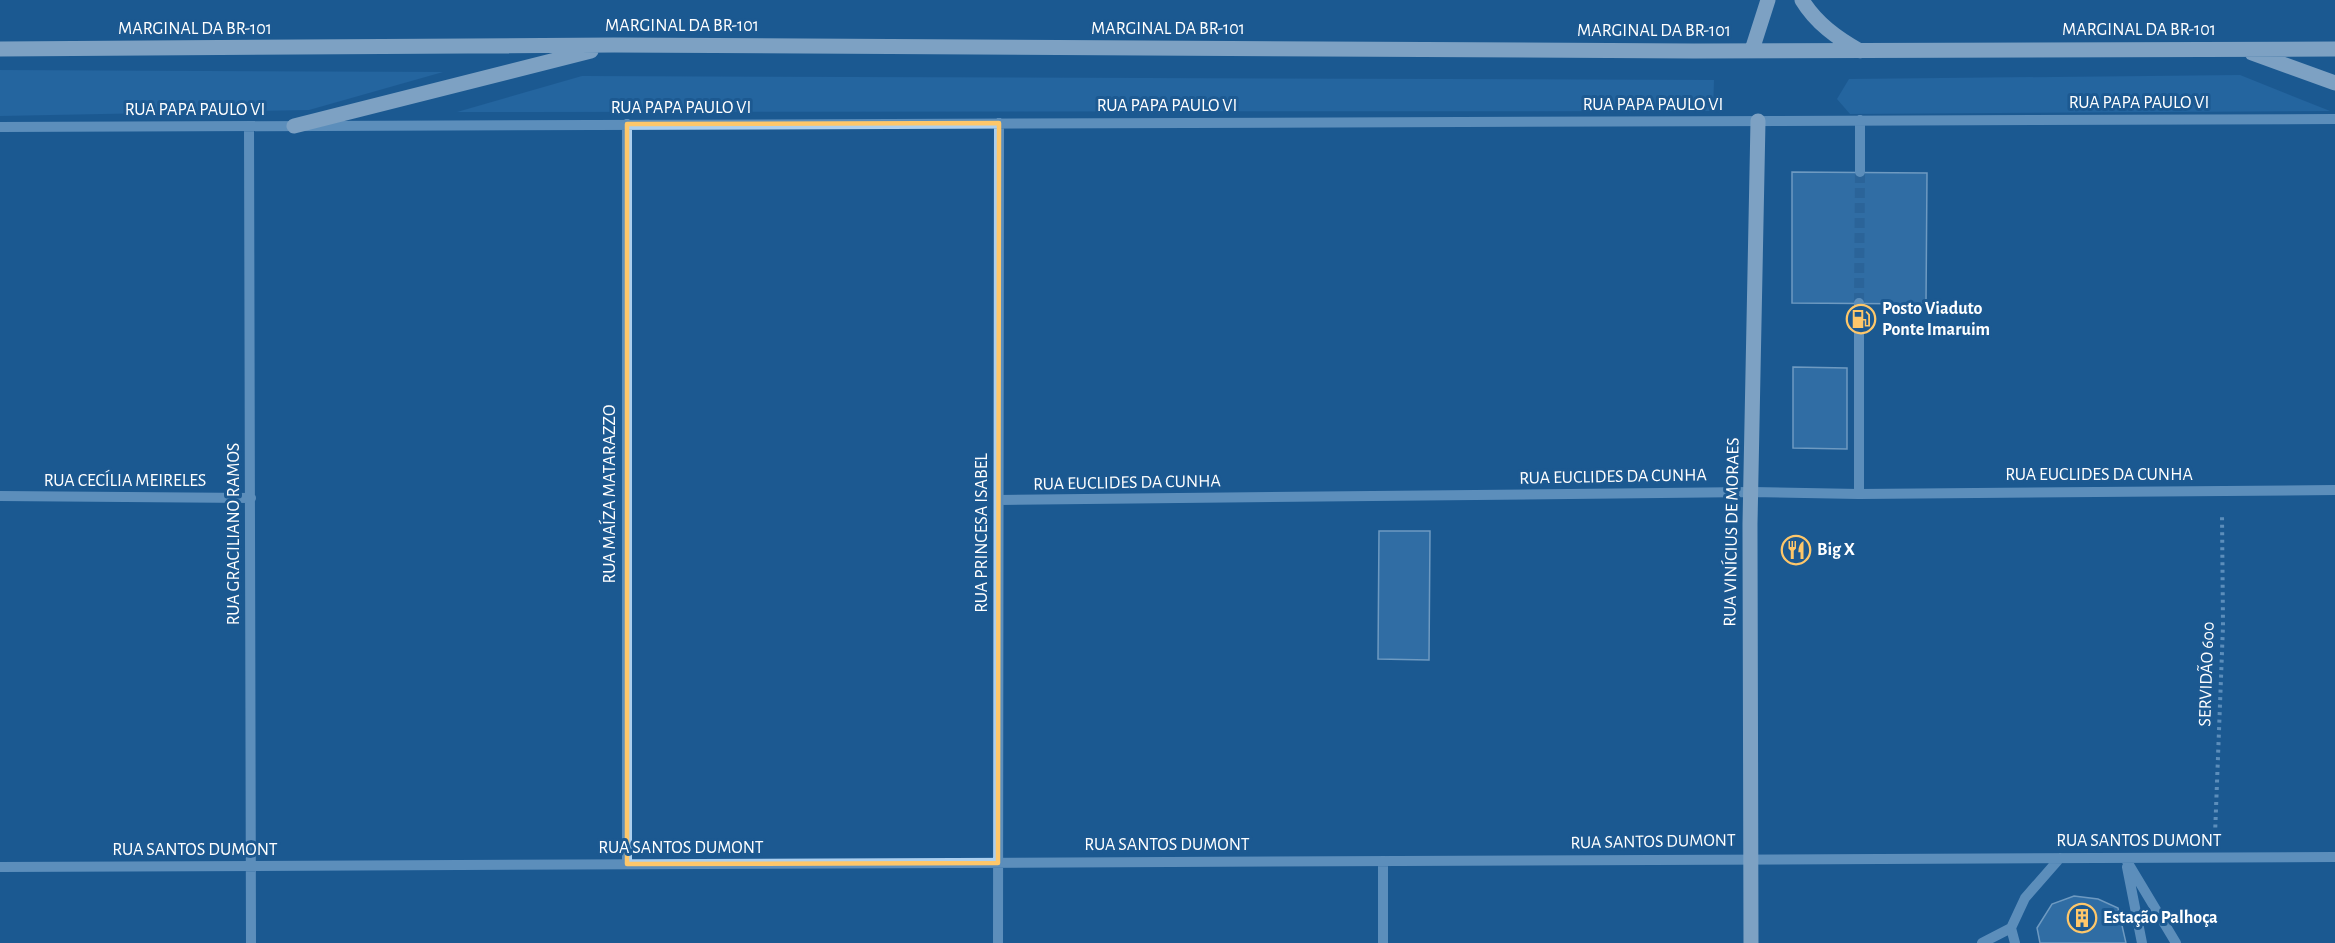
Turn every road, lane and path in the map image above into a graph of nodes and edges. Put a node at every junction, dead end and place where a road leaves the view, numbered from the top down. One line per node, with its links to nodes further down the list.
1 (1768, 0): 7 (main road)
2 (1802, 0): 8 (main road)
3 (614, 45): 6 (main road, MARGINAL DA BR-101); 7 (main road, MARGINAL DA BR-101); 16 (main road)
4 (2241, 49): 5 (main road, MARGINAL DA BR-101); 8 (main road, MARGINAL DA BR-101); 9 (main road)
5 (2335, 49)
6 (0, 50)
7 (1752, 50): 8 (main road, MARGINAL DA BR-101)
8 (1860, 51)
9 (2335, 83)
10 (2335, 119): 11 (street, RUA PAPA PAULO VI)
11 (1860, 120): 12 (street, RUA PAPA PAULO VI); 18 (street)
12 (1758, 121): 13 (street, RUA PAPA PAULO VI); 22 (main road, RUA VINÍCIUS DE MORAES)
13 (999, 123): 14 (street, RUA PAPA PAULO VI); 26 (street, RUA PRINCESA ISABEL)
14 (627, 124): 16 (street, RUA PAPA PAULO VI); 34 (street, RUA MAÍZA MATARAZZO)
15 (249, 126): 16 (street, RUA PAPA PAULO VI); 17 (street, RUA PAPA PAULO VI); 25 (street, RUA GRACILIANO RAMOS)
16 (294, 126)
17 (0, 127)
18 (1860, 172)
19 (1859, 303): 23 (street)
20 (2335, 490): 21 (street, RUA EUCLIDES DA CUNHA)
21 (2222, 491): 23 (street, RUA EUCLIDES DA CUNHA); 28 (path, SERVIDÃO 600)
22 (1751, 492): 23 (street, RUA EUCLIDES DA CUNHA); 26 (street, RUA EUCLIDES DA CUNHA); 29 (main road, RUA VINÍCIUS DE MORAES)
23 (1859, 494)
24 (0, 496): 25 (street, RUA CECÍLIA MEIRELES)
25 (251, 498): 35 (street, RUA GRACILIANO RAMOS)
26 (999, 501): 33 (street, RUA PRINCESA ISABEL)
27 (2335, 856): 28 (street, RUA SANTOS DUMONT)
28 (2214, 857): 31 (street, RUA SANTOS DUMONT)
29 (1750, 858): 30 (street, RUA SANTOS DUMONT); 32 (street, RUA SANTOS DUMONT); 41 (main road, RUA VINÍCIUS DE MORAES)
30 (2060, 858): 31 (street, RUA SANTOS DUMONT); 37 (street)
31 (2125, 858): 44 (street); 45 (street)
32 (1383, 861): 33 (street, RUA SANTOS DUMONT); 40 (street)
33 (998, 863): 34 (street, RUA SANTOS DUMONT); 39 (street, RUA PRINCESA ISABEL)
34 (627, 864): 35 (street, RUA SANTOS DUMONT)
35 (250, 866): 36 (street, RUA SANTOS DUMONT); 38 (street, RUA GRACILIANO RAMOS)
36 (0, 867)
37 (2011, 928): 42 (street); 43 (street)
38 (251, 943)
39 (998, 943)
40 (1383, 943)
41 (1751, 943)
42 (1982, 943)
43 (2015, 943)
44 (2142, 943)
45 (2176, 943)

